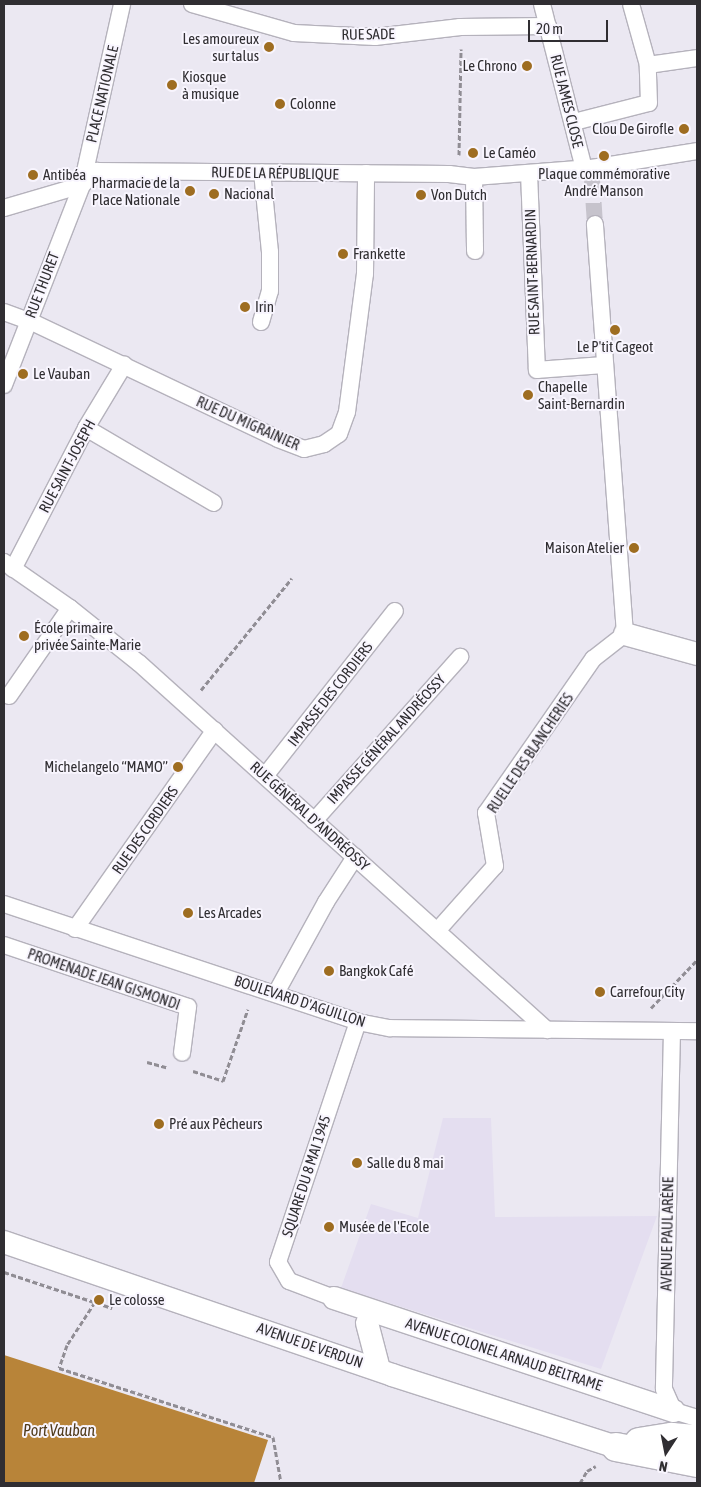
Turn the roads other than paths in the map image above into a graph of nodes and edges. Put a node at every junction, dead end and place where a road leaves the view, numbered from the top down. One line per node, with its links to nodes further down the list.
1 (122, 4): 15 (street, PLACE NATIONALE)
2 (192, 4): 5 (street, RUE SADE)
3 (542, 4): 5 (street, RUE JAMES CLOSE)
4 (631, 4): 7 (street)
5 (548, 26): 8 (street, RUE JAMES CLOSE)
6 (697, 58): 7 (street)
7 (648, 66): 8 (street)
8 (574, 122): 11 (street, RUE JAMES CLOSE)
9 (697, 151): 11 (street, RUE DE LA RÉPUBLIQUE)
10 (262, 172): 12 (street, RUE DE LA RÉPUBLIQUE); 15 (street, RUE DE LA RÉPUBLIQUE); 21 (street)
11 (589, 172): 13 (street, RUE DE LA RÉPUBLIQUE)
12 (366, 173): 14 (street, RUE DE LA RÉPUBLIQUE); 22 (street, RUE DU MIGRAINIER)
13 (529, 173): 14 (street, RUE DE LA RÉPUBLIQUE); 23 (street, RUE SAINT-BERNARDIN)
14 (474, 177): 18 (street)
15 (82, 185): 16 (street); 20 (street, RUE THURET)
16 (4, 208)
17 (595, 224): 23 (street)
18 (475, 251)
19 (4, 312): 20 (street, RUE DU MIGRAINIER)
20 (28, 320): 22 (street, RUE DU MIGRAINIER); 24 (street, RUE THURET)
21 (261, 322)
22 (124, 365): 25 (street, RUE SAINT-JOSEPH)
23 (602, 365): 30 (street)
24 (4, 385)
25 (86, 428): 26 (street); 27 (street, RUE SAINT-JOSEPH)
26 (214, 503)
27 (8, 566): 28 (street, RUE GÉNÉRAL D'ANDRÉOSSY)
28 (70, 608): 33 (street); 34 (street, RUE GÉNÉRAL D'ANDRÉOSSY)
29 (395, 611): 35 (street, IMPASSE DES CORDIERS)
30 (625, 634): 31 (street); 40 (street, RUELLE DES BLANCHERIES)
31 (697, 654)
32 (460, 658): 36 (street, IMPASSE GÉNÉRAL ANDRÉOSSY)
33 (9, 696)
34 (215, 730): 35 (street, RUE GÉNÉRAL D'ANDRÉOSSY); 39 (street, RUE DES CORDIERS)
35 (265, 776): 36 (street, RUE GÉNÉRAL D'ANDRÉOSSY)
36 (314, 821): 37 (street, RUE GÉNÉRAL D'ANDRÉOSSY)
37 (355, 857): 40 (street, RUE GÉNÉRAL D'ANDRÉOSSY); 42 (street)
38 (4, 904): 39 (street, BOULEVARD D'AGUILLON)
39 (75, 929): 42 (street, BOULEVARD D'AGUILLON)
40 (437, 931): 44 (street, RUE GÉNÉRAL D'ANDRÉOSSY)
41 (4, 945): 47 (street, PROMENADE JEAN GISMONDI)
42 (276, 993): 43 (street, BOULEVARD D'AGUILLON)
43 (358, 1022): 44 (street, BOULEVARD D'AGUILLON); 49 (street, SQUARE DU 8 MAI 1945)
44 (547, 1030): 45 (street, BOULEVARD D'AGUILLON)
45 (672, 1031): 46 (street, BOULEVARD D'AGUILLON); 52 (street, AVENUE PAUL ARÈNE)
46 (697, 1032)
47 (184, 1061)
48 (4, 1242): 51 (street, AVENUE DE VERDUN)
49 (334, 1298): 52 (street, AVENUE COLONEL ARNAUD BELTRAME)
50 (367, 1323): 51 (street)
51 (379, 1369): 55 (street, AVENUE DE VERDUN)
52 (674, 1411): 53 (street)
53 (697, 1418)
54 (697, 1438): 55 (street, AVENUE DE VERDUN)
55 (616, 1447): 56 (street, AVENUE DE VERDUN)
56 (697, 1462)

